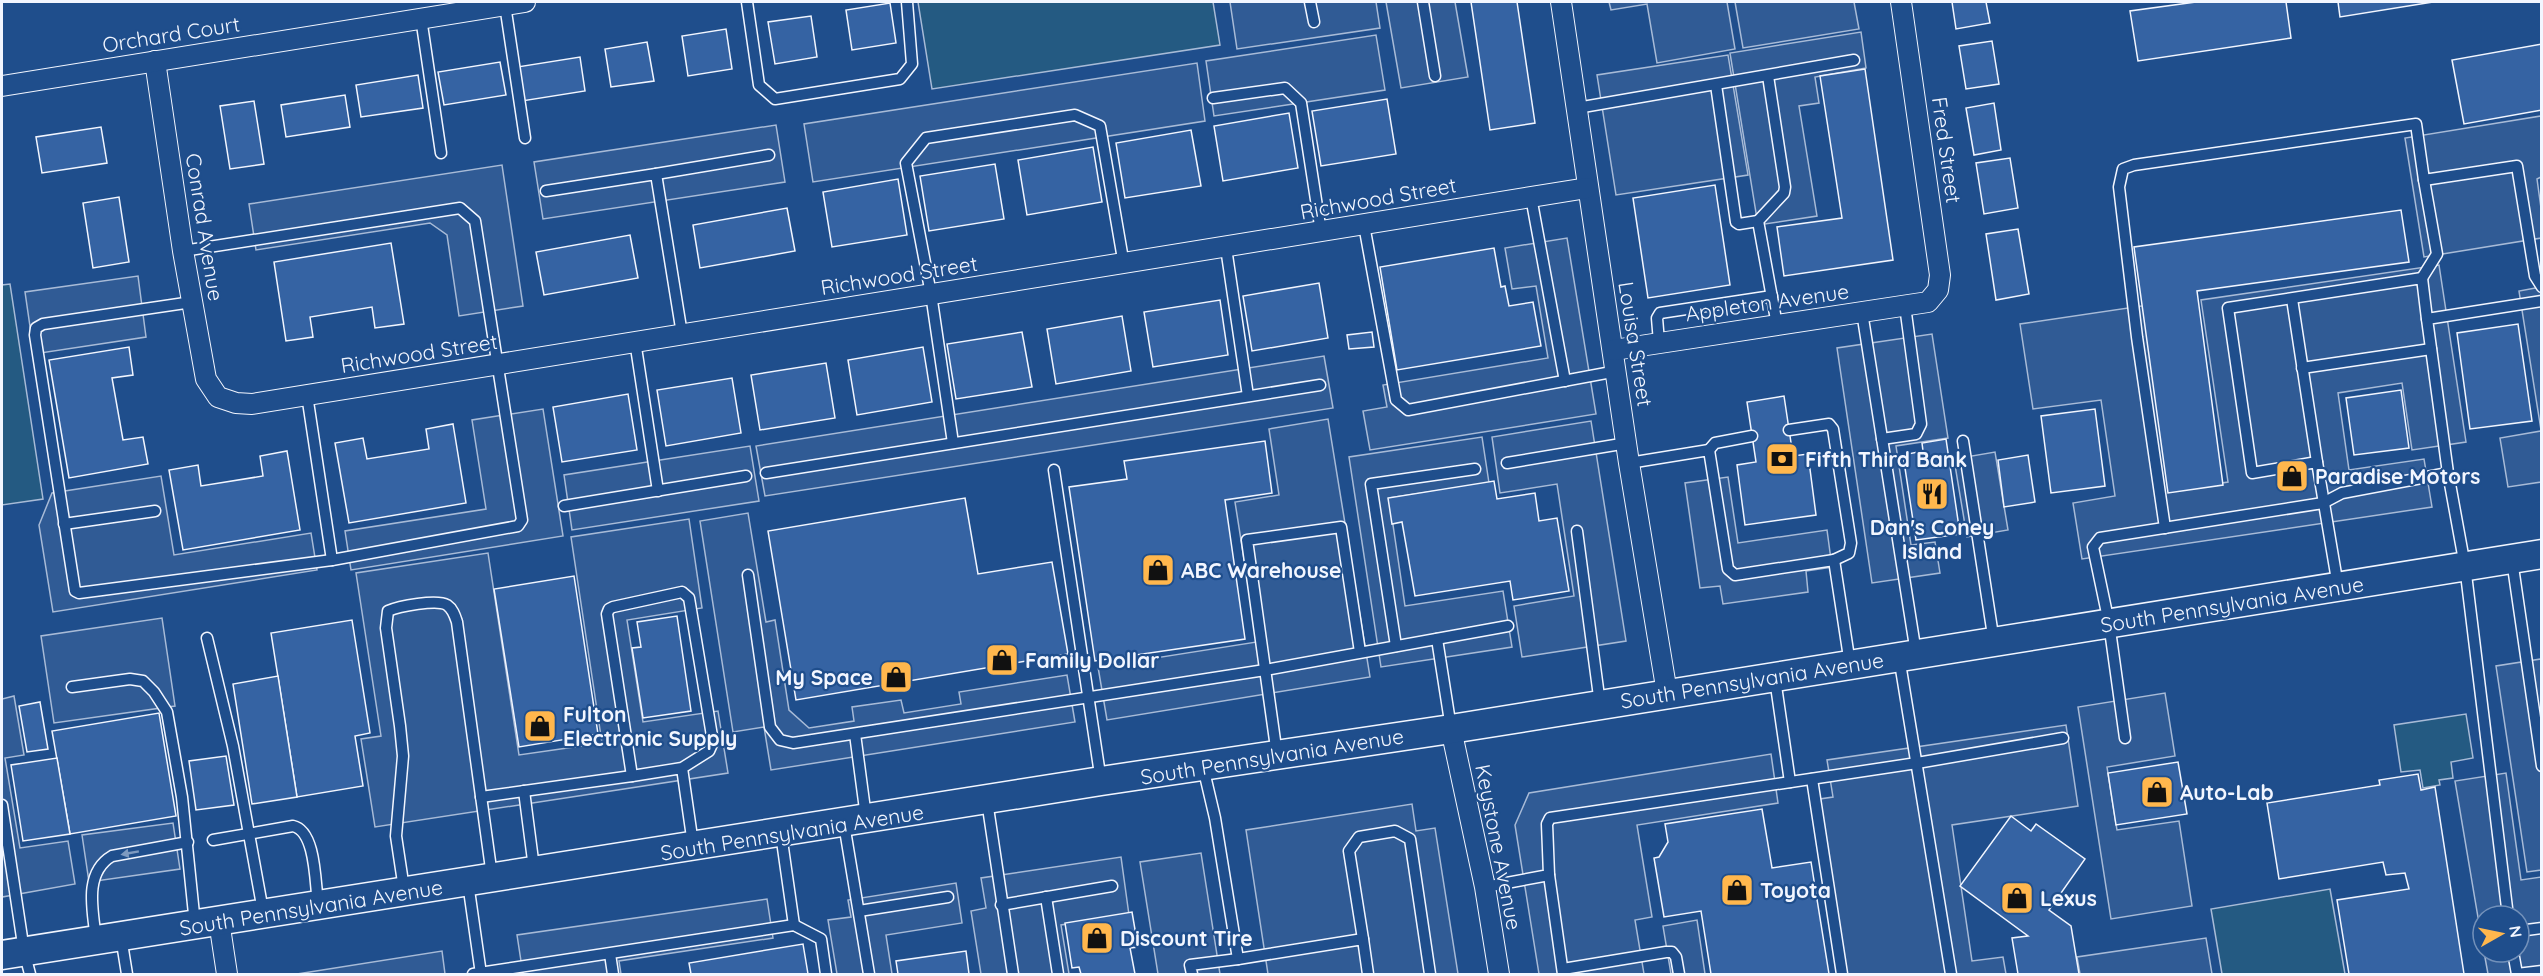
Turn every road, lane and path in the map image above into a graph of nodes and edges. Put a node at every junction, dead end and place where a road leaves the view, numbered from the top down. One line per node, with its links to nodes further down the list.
1 (525, 2): 8 (street, Orchard Court)
2 (747, 2): 3 (lane)
3 (907, 2)
4 (1310, 2): 10 (lane)
5 (1423, 2): 13 (lane)
6 (1561, 2): 18 (street, Louisa Street)
7 (1901, 2): 40 (street, Fred Street)
8 (505, 5): 9 (street, Orchard Court); 19 (lane)
9 (421, 18): 12 (street, Orchard Court); 20 (lane)
10 (1314, 22)
11 (1854, 60): 14 (lane)
12 (155, 61): 16 (street, Orchard Court); 31 (street, Conrad Avenue)
13 (1435, 76)
14 (1768, 76): 15 (lane); 27 (lane)
15 (1716, 85): 18 (lane); 27 (lane)
16 (2, 86)
17 (1213, 98): 29 (lane)
18 (1577, 108): 24 (street, Louisa Street)
19 (525, 138)
20 (441, 153)
21 (769, 155): 22 (lane)
22 (656, 174): 25 (lane); 45 (lane)
23 (2424, 180): 33 (lane); 34 (lane); 78 (lane)
24 (1587, 188): 26 (street, Richwood Street); 49 (street, Louisa Street)
25 (546, 191)
26 (1531, 197): 28 (street, Richwood Street); 53 (lane)
27 (1758, 221): 36 (lane)
28 (1364, 225): 29 (street, Richwood Street); 53 (lane)
29 (1321, 232): 30 (street, Richwood Street)
30 (1226, 248): 32 (street, Richwood Street); 56 (lane)
31 (183, 251): 39 (street, Conrad Avenue); 50 (lane)
32 (1124, 265): 35 (street, Richwood Street); 35 (lane)
33 (2421, 278): 37 (lane); 43 (lane)
34 (2541, 286)
35 (930, 294): 45 (street, Richwood Street); 63 (lane)
36 (1772, 296): 44 (lane); 47 (lane)
37 (2292, 299): 51 (lane); 65 (lane)
38 (2541, 301): 43 (lane)
39 (192, 302): 57 (street, Conrad Avenue); 77 (lane)
40 (1928, 302): 41 (street, Appleton Avenue)
41 (1905, 306): 42 (street, Appleton Avenue); 60 (lane)
42 (1862, 312): 44 (street, Appleton Avenue); 60 (lane)
43 (2427, 319): 48 (lane)
44 (1777, 325): 47 (street, Appleton Avenue)
45 (682, 334): 46 (street, Richwood Street)
46 (634, 341): 50 (street, Richwood Street); 73 (lane)
47 (1659, 342): 49 (street, Appleton Avenue)
48 (2431, 349): 51 (lane); 71 (lane)
49 (1614, 350): 52 (street, Louisa Street)
50 (498, 364): 55 (street, Richwood Street); 82 (lane)
51 (2302, 368): 65 (lane)
52 (1617, 371): 53 (lane); 62 (street, Louisa Street)
53 (1565, 381)
54 (1320, 385): 56 (lane)
55 (307, 395): 57 (street, Richwood Street); 82 (lane)
56 (1248, 396): 63 (lane)
57 (218, 397)
58 (1789, 430): 83 (lane)
59 (1752, 436): 64 (lane)
60 (1882, 439): 94 (lane)
61 (1963, 441): 91 (lane)
62 (1627, 442): 66 (lane); 67 (street, Louisa Street)
63 (953, 443): 70 (lane)
64 (1709, 450): 67 (lane); 83 (lane)
65 (2317, 462): 74 (lane)
66 (1508, 463)
67 (1629, 463): 99 (street, Louisa Street)
68 (1474, 469): 92 (lane)
69 (1054, 470): 100 (lane)
70 (766, 473)
71 (2448, 473): 74 (lane); 84 (lane)
72 (746, 476): 73 (lane)
73 (658, 491): 75 (lane)
74 (2323, 503): 78 (lane); 86 (lane)
75 (564, 506)
76 (155, 511): 77 (lane)
77 (64, 524): 82 (lane)
78 (2165, 528): 87 (lane)
79 (1577, 531): 101 (lane)
80 (2541, 554): 81 (main road, South Pennsylvania Avenue)
81 (2512, 559): 84 (main road, South Pennsylvania Avenue); 108 (lane)
82 (332, 560)
83 (1834, 560): 95 (lane)
84 (2465, 566): 86 (main road, South Pennsylvania Avenue); 133 (lane)
85 (748, 575): 103 (lane)
86 (2338, 587): 87 (main road, South Pennsylvania Avenue)
87 (2109, 623): 91 (main road, South Pennsylvania Avenue); 105 (lane)
88 (1508, 626): 90 (lane)
89 (207, 638): 120 (lane)
90 (1437, 639): 92 (lane); 102 (lane)
91 (1994, 642): 94 (main road, South Pennsylvania Avenue)
92 (1396, 646): 93 (lane)
93 (1360, 652): 96 (lane); 96 (lane)
94 (1908, 656): 95 (main road, South Pennsylvania Avenue); 107 (lane)
95 (1850, 664): 97 (main road, South Pennsylvania Avenue)
96 (1265, 670): 100 (lane); 106 (lane)
97 (1774, 676): 99 (main road, South Pennsylvania Avenue); 114 (lane)
98 (72, 687): 123 (lane)
99 (1667, 693): 101 (main road, South Pennsylvania Avenue)
100 (1088, 697): 103 (lane); 113 (lane)
101 (1600, 705): 102 (main road, South Pennsylvania Avenue)
102 (1451, 729): 106 (main road, South Pennsylvania Avenue); 129 (street, Keystone Avenue)
103 (855, 734): 119 (lane)
104 (2063, 738): 107 (lane)
105 (2125, 738)
106 (1278, 755): 109 (main road, South Pennsylvania Avenue)
107 (1917, 763): 112 (lane); 163 (lane)
108 (2541, 766)
109 (1203, 767): 113 (main road, South Pennsylvania Avenue); 143 (lane)
110 (682, 768): 111 (lane); 111 (lane); 124 (lane)
111 (632, 776): 115 (lane)
112 (1812, 779): 114 (lane); 162 (lane)
113 (1101, 781): 117 (main road, South Pennsylvania Avenue)
114 (1790, 782): 126 (lane)
115 (524, 791): 116 (lane); 125 (lane)
116 (481, 797): 127 (lane); 130 (lane)
117 (987, 801): 119 (main road, South Pennsylvania Avenue); 134 (lane)
118 (2, 805): 144 (lane)
119 (855, 822): 121 (main road, South Pennsylvania Avenue); 136 (lane)
120 (249, 833): 122 (lane); 135 (lane); 137 (lane)
121 (780, 833): 124 (main road, South Pennsylvania Avenue); 139 (lane)
122 (213, 840)
123 (188, 842): 138 (lane); 140 (lane, one-way to 140)
124 (694, 847): 125 (main road, South Pennsylvania Avenue)
125 (534, 872): 127 (main road, South Pennsylvania Avenue)
126 (1549, 875): 129 (lane); 147 (lane)
127 (480, 880): 130 (main road, South Pennsylvania Avenue); 148 (lane)
128 (1112, 886): 132 (lane)
129 (1485, 887): 160 (street, Keystone Avenue)
130 (404, 892): 135 (main road, South Pennsylvania Avenue)
131 (948, 897): 136 (lane)
132 (1046, 897): 134 (lane); 156 (lane)
133 (2507, 904)
134 (1001, 905): 155 (lane)
135 (319, 906): 137 (main road, South Pennsylvania Avenue)
136 (859, 911): 154 (lane)
137 (263, 914): 138 (main road, South Pennsylvania Avenue)
138 (207, 923): 140 (main road, South Pennsylvania Avenue); 151 (street)
139 (794, 925): 142 (lane); 153 (lane)
140 (109, 939): 144 (main road, South Pennsylvania Avenue); 150 (lane)
141 (1363, 939): 143 (lane); 158 (lane); 159 (lane)
142 (610, 954): 145 (lane); 152 (lane)
143 (1238, 959): 157 (lane)
144 (18, 960)
145 (533, 970): 148 (lane)
146 (2541, 971): 149 (lane)
147 (1563, 972): 161 (lane)
148 (478, 974)
149 (2517, 974)
150 (128, 975)
151 (227, 975)
152 (613, 975)
153 (826, 975)
154 (869, 975)
155 (1013, 975)
156 (1059, 975)
157 (1192, 975)
158 (1368, 975)
159 (1430, 975)
160 (1499, 975)
161 (1679, 975)
162 (1842, 975)
163 (1951, 975)

